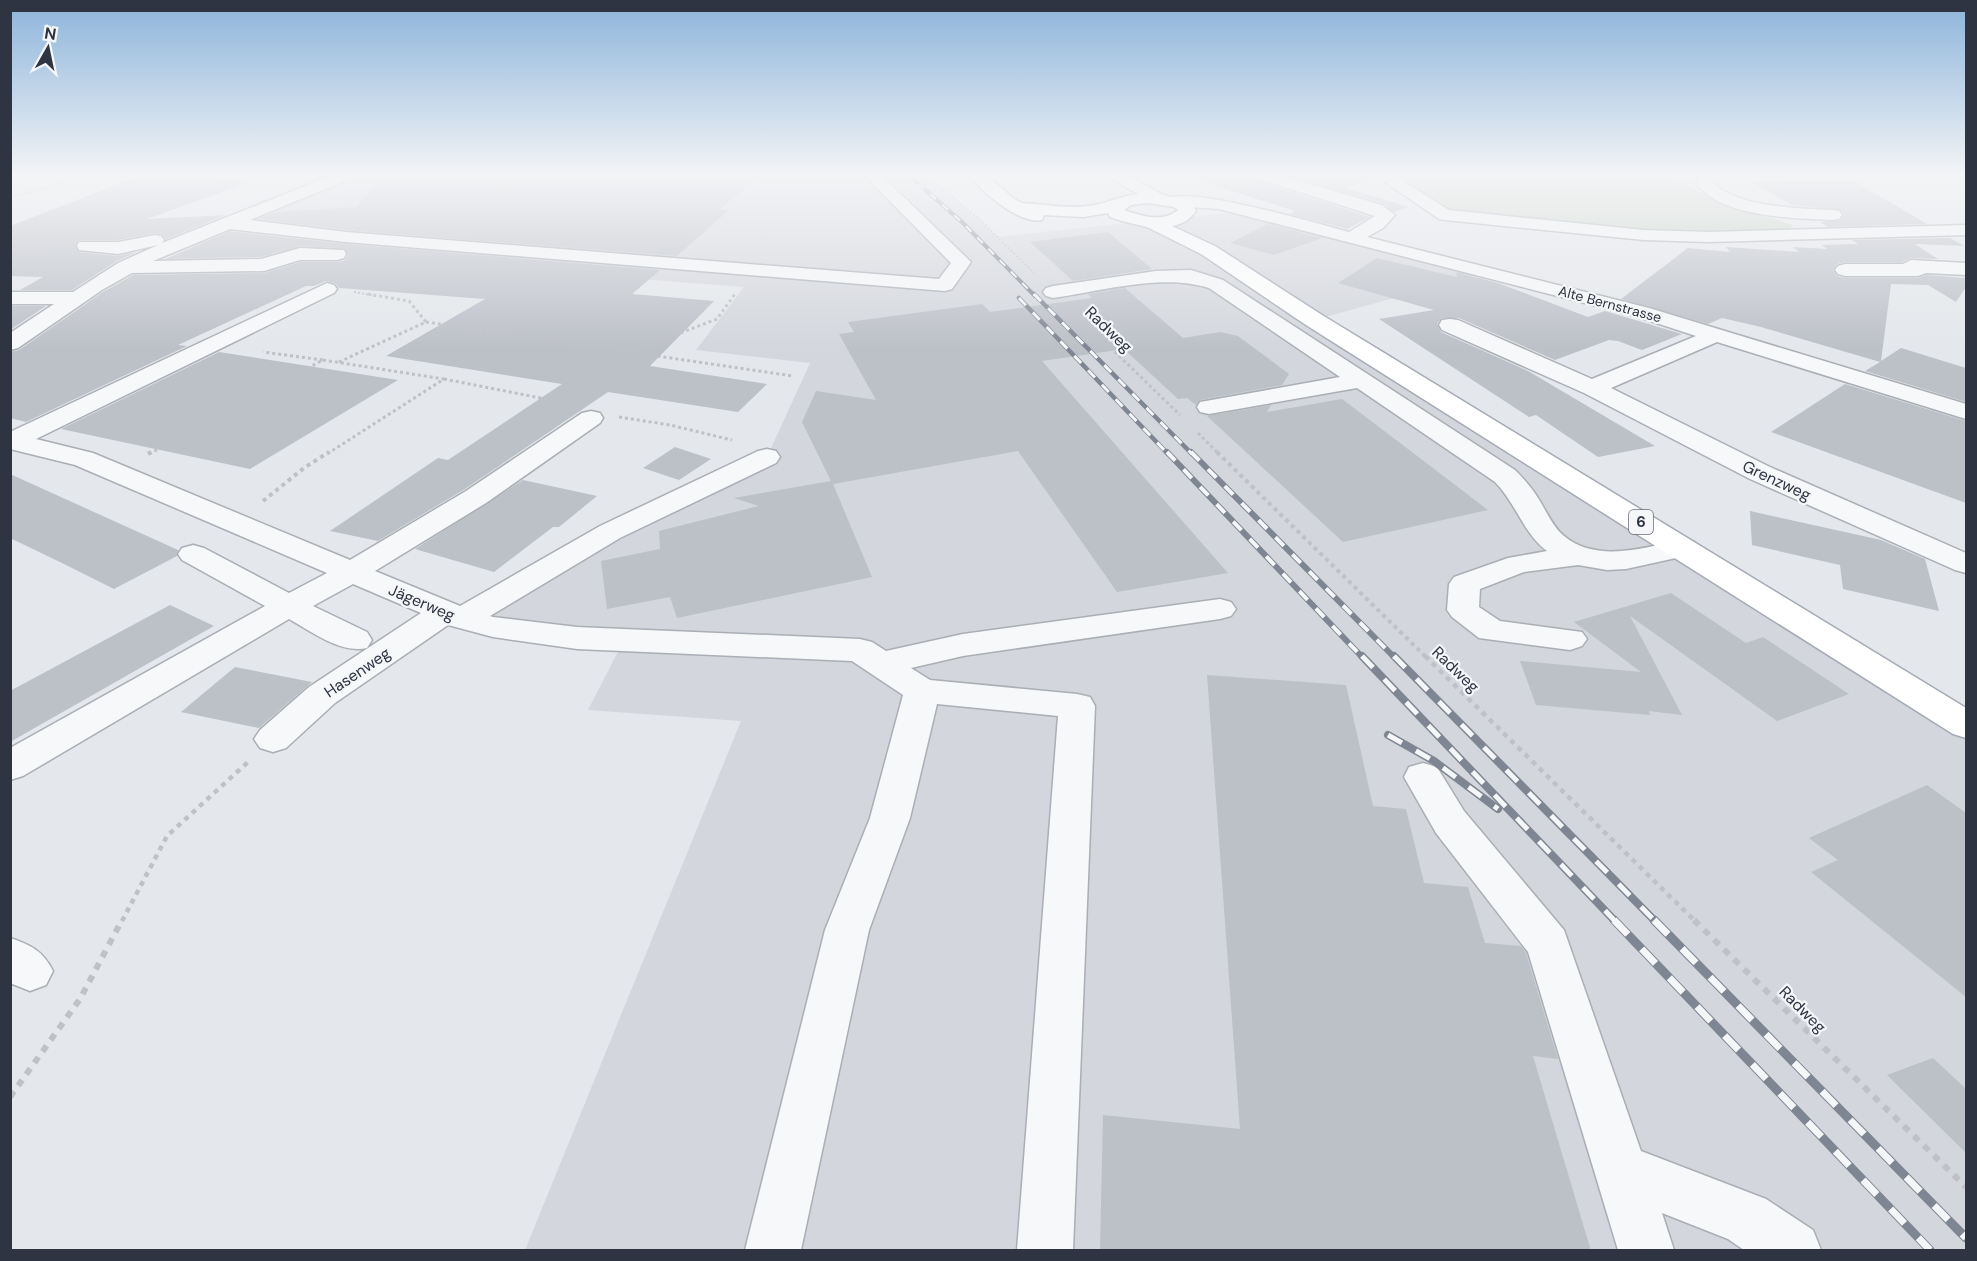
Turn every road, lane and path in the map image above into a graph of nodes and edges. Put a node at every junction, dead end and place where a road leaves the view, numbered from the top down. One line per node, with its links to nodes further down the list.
1 (207, 232): 14 (street)
2 (300, 232): 3 (street)
3 (930, 232)
4 (992, 232): 23 (path, Radweg)
5 (1169, 232): 17 (main road, 6)
6 (1194, 232): 17 (main road, 6)
7 (1327, 232): 13 (street, Alte Bernstrasse)
8 (1362, 232): 13 (street)
9 (1431, 232): 15 (street)
10 (1613, 232): 11 (street)
11 (1878, 232)
12 (1907, 232): 19 (street)
13 (1351, 238): 15 (street, Alte Bernstrasse)
14 (188, 239): 16 (street); 18 (street)
15 (1423, 242): 28 (street, Alte Bernstrasse)
16 (86, 246)
17 (1208, 250): 46 (main road, 6)
18 (125, 267): 21 (street); 25 (street)
19 (1966, 268): 20 (street)
20 (1845, 270)
21 (741, 287): 31 (path)
22 (327, 289): 30 (street)
23 (1053, 292): 35 (street); 40 (path, Radweg)
24 (10, 298): 25 (street)
25 (77, 298): 29 (street)
26 (426, 322): 31 (path)
27 (1450, 325): 36 (street, Grenzweg)
28 (1716, 335): 36 (street); 38 (street, Alte Bernstrasse)
29 (10, 343)
30 (212, 345): 32 (path); 42 (street)
31 (629, 352): 33 (path)
32 (323, 360): 34 (path); 44 (path)
33 (793, 376)
34 (444, 379): 39 (path); 45 (path)
35 (1359, 381): 37 (street); 48 (street)
36 (1592, 388): 49 (street, Grenzweg)
37 (1209, 407)
38 (1966, 412)
39 (594, 416): 43 (path); 50 (street)
40 (1181, 417)
41 (1190, 425): 64 (path, Radweg)
42 (11, 441): 44 (street, Jägerweg)
43 (767, 457): 53 (street, Hasenweg)
44 (114, 472): 45 (street, Jägerweg)
45 (228, 519): 50 (street, Jägerweg)
46 (1683, 548): 48 (street); 58 (main road, 6)
47 (193, 554): 51 (street)
48 (1575, 556): 54 (street)
49 (1966, 564)
50 (352, 572): 51 (street); 53 (street, Jägerweg)
51 (287, 606): 55 (street); 60 (street)
52 (1220, 609): 56 (street, Jägerweg)
53 (454, 616): 56 (street, Jägerweg); 59 (street, Hasenweg)
54 (1570, 639)
55 (355, 640)
56 (870, 657): 57 (street)
57 (922, 692): 65 (street); 66 (street)
58 (1966, 725)
59 (273, 739): 62 (path)
60 (10, 766)
61 (1423, 777): 63 (street)
62 (10, 1096)
63 (1621, 1170): 67 (street); 68 (street)
64 (1966, 1187)
65 (773, 1251)
66 (1045, 1251)
67 (1646, 1251)
68 (1793, 1251)

